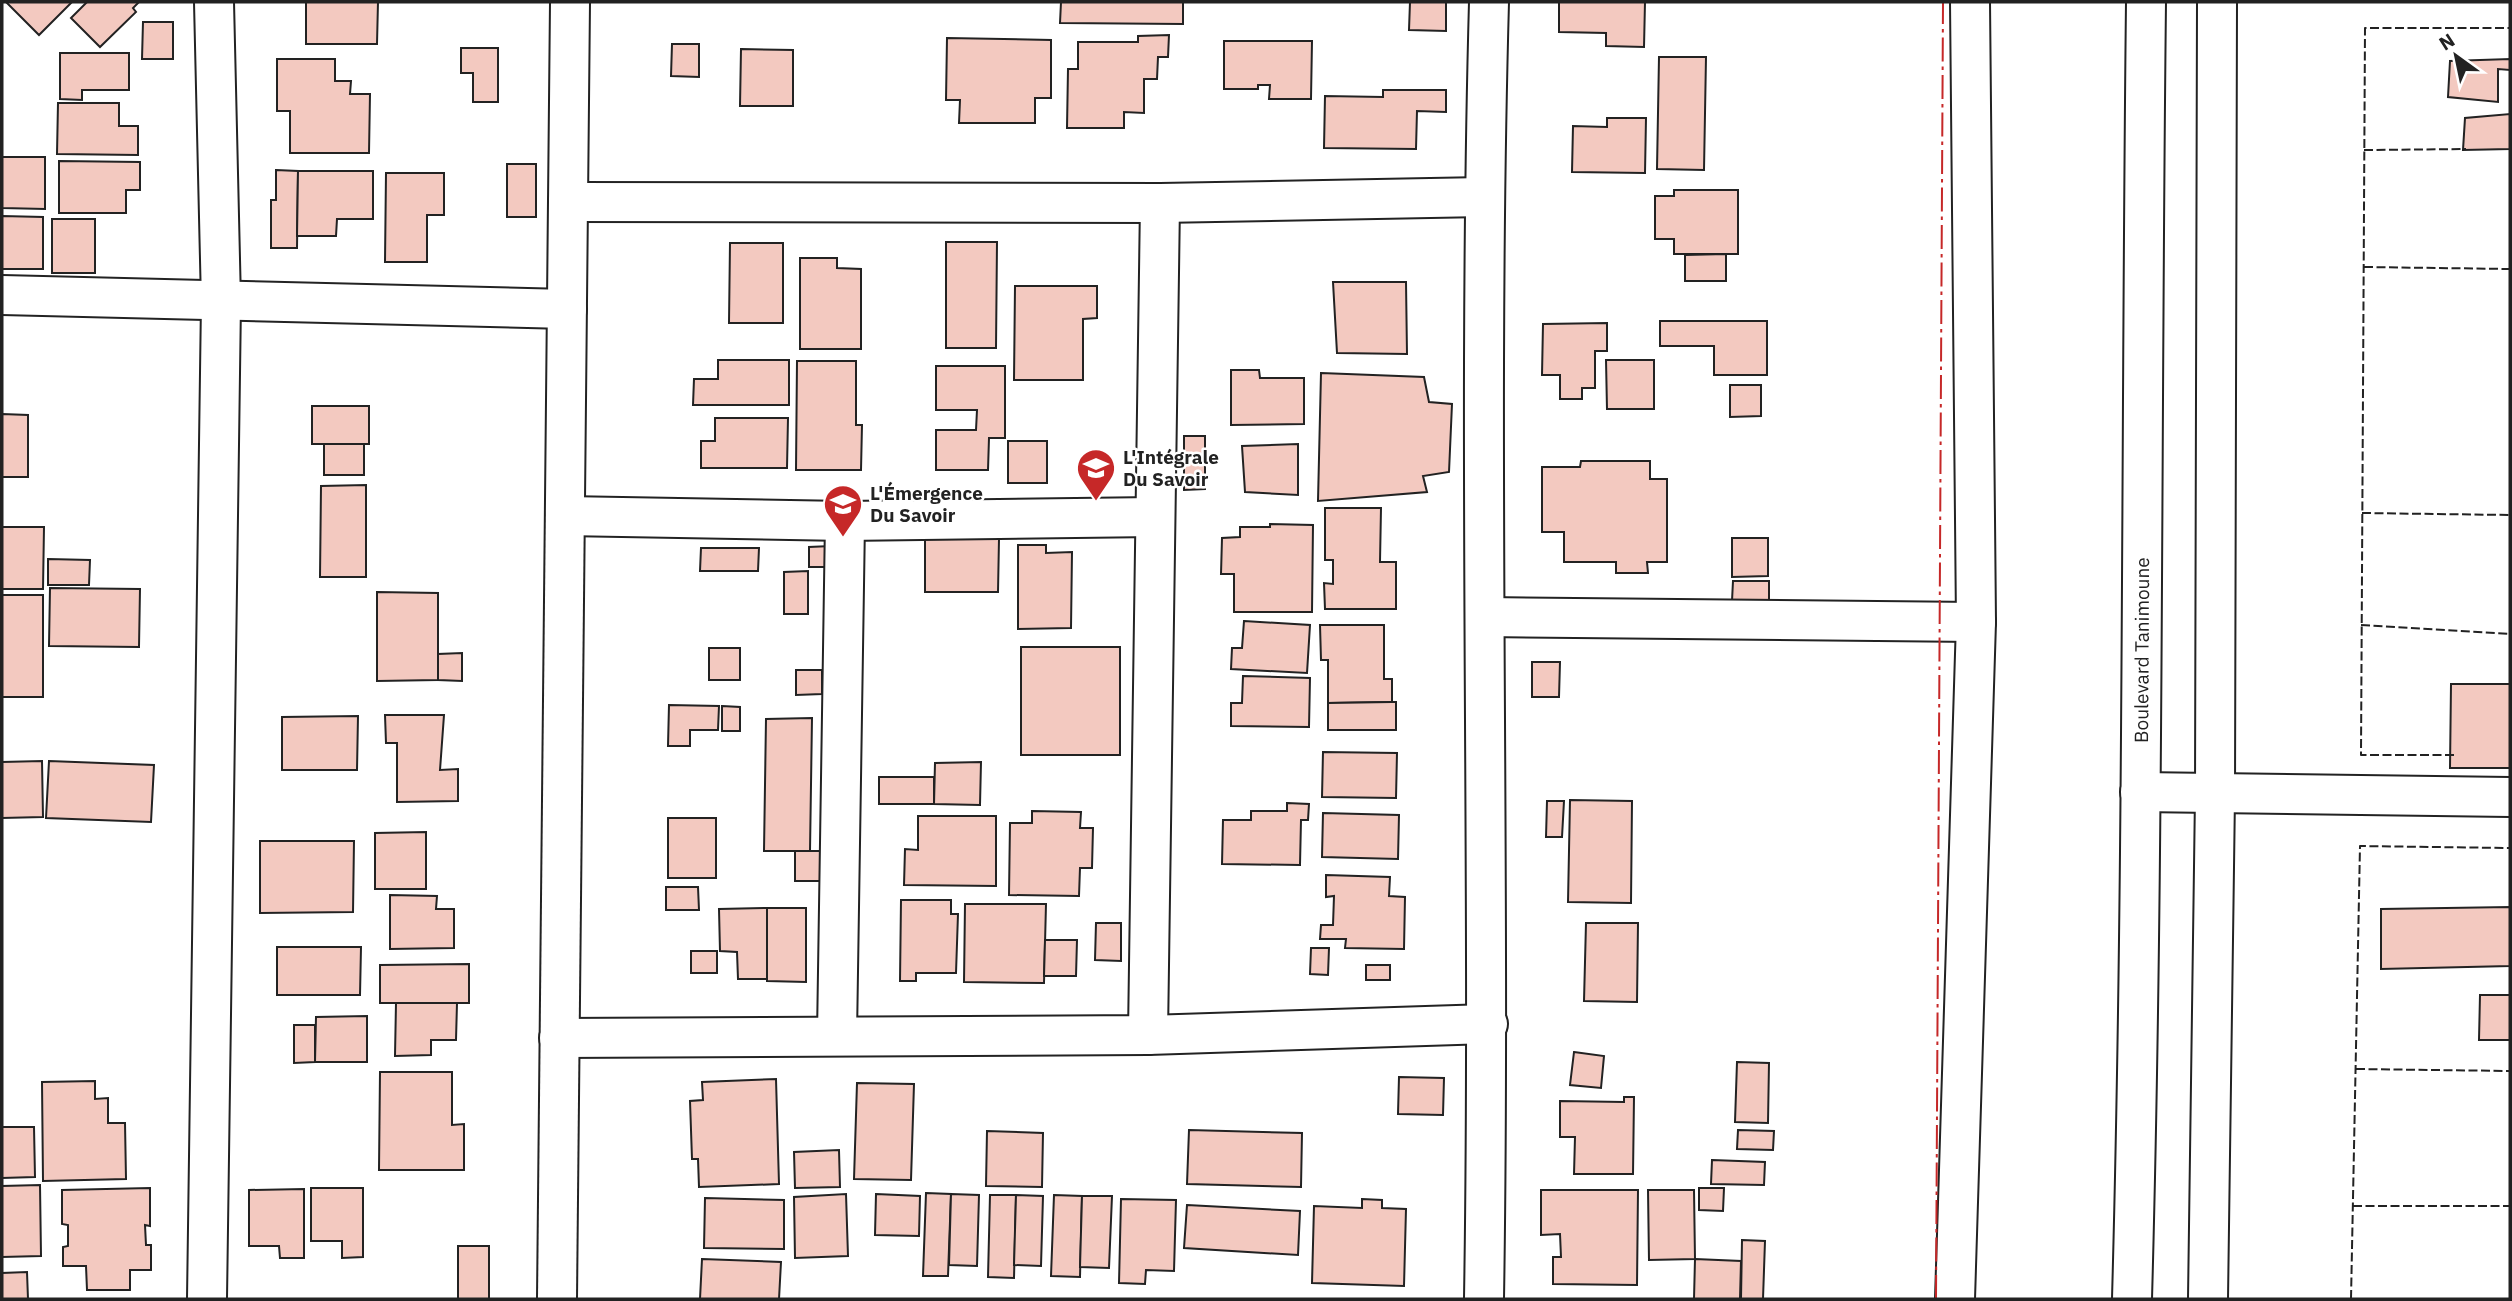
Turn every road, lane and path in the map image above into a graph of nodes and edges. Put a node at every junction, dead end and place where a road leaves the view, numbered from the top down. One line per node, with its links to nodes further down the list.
1 (214, 2): 11 (street)
2 (570, 2): 8 (street)
3 (1489, 2): 7 (street)
4 (1970, 2): 17 (street)
5 (2146, 2): 18 (street, Boulevard Tanimoune)
6 (2217, 2): 19 (street)
7 (1484, 197): 9 (street); 16 (street)
8 (568, 201): 9 (street); 12 (street)
9 (1160, 203): 14 (street)
10 (2, 295): 11 (street)
11 (221, 303): 12 (street); 25 (street)
12 (567, 309): 13 (street)
13 (565, 516): 15 (street); 24 (street)
14 (1155, 517): 15 (street); 22 (street)
15 (845, 521): 23 (street)
16 (1486, 617): 17 (street); 21 (street)
17 (1976, 622): 28 (street)
18 (2140, 792): 19 (street); 29 (street, Boulevard Tanimoune)
19 (2215, 795): 20 (street); 30 (street)
20 (2510, 797)
21 (1488, 1024): 22 (street); 27 (street)
22 (1148, 1035): 23 (street)
23 (837, 1036): 24 (street)
24 (559, 1038): 26 (street)
25 (207, 1299)
26 (557, 1299)
27 (1483, 1299)
28 (1955, 1299)
29 (2132, 1299)
30 (2208, 1299)

